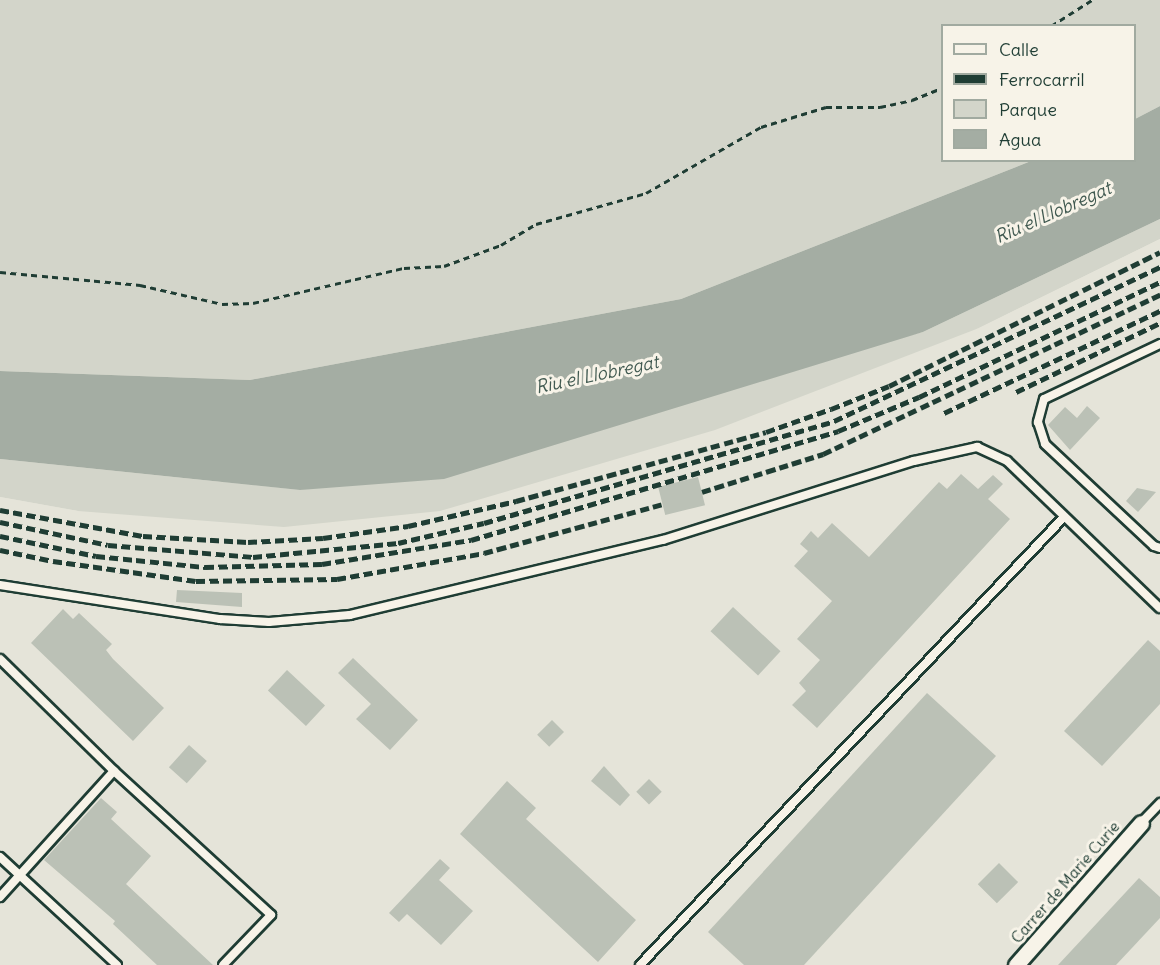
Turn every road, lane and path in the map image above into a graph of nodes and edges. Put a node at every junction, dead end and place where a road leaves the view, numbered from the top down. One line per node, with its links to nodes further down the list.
1 (1092, 0): 2 (path)
2 (1054, 24)
3 (941, 88): 4 (path)
4 (0, 272)
5 (1160, 344): 7 (lane)
6 (1064, 517): 8 (lane); 9 (lane); 19 (lane)
7 (1160, 548)
8 (0, 585)
9 (1160, 608)
10 (0, 659): 11 (lane)
11 (114, 771): 15 (lane); 18 (lane)
12 (1160, 803): 13 (lane)
13 (1141, 824): 20 (street, Carrer de Marie Curie)
14 (0, 857): 15 (lane)
15 (20, 876): 16 (lane); 17 (lane)
16 (0, 897)
17 (117, 965)
18 (223, 965)
19 (640, 965)
20 (1016, 965)

